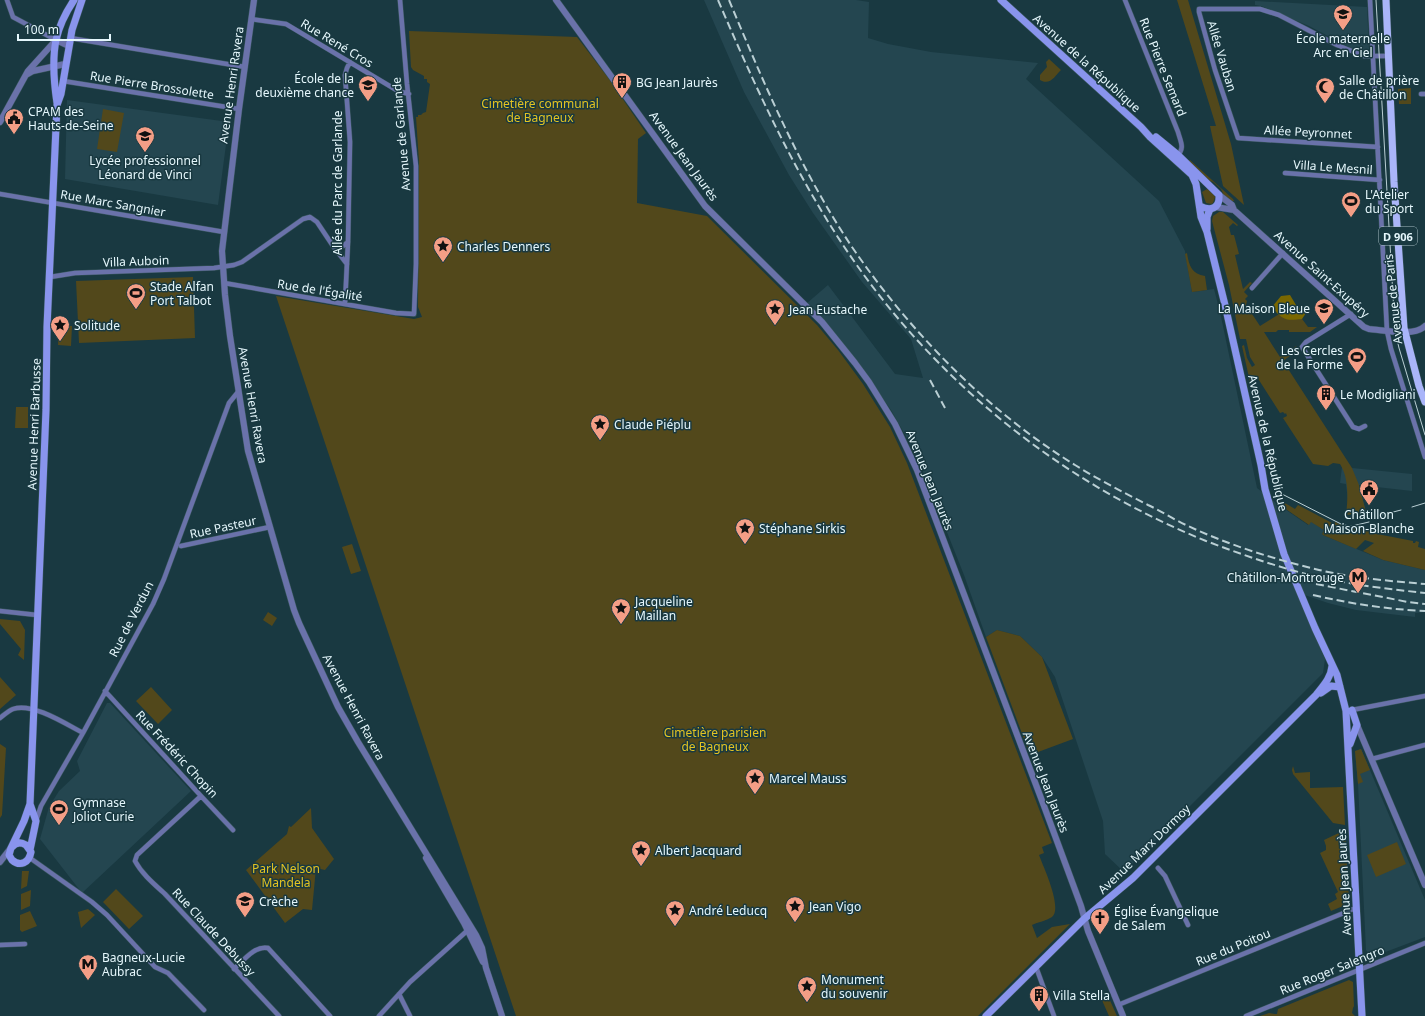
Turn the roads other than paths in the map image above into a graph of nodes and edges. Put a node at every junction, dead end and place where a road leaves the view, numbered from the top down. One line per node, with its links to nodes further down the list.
1 (7, 0): 13 (street)
2 (74, 0): 13 (main road)
3 (82, 0): 12 (main road, Avenue Henri Barbusse)
4 (254, 0): 11 (street, Avenue Henri Ravera)
5 (400, 0): 23 (street, Avenue de Garlande)
6 (556, 0): 90 (street, Avenue Jean Jaurès)
7 (1001, 0): 29 (main road, Avenue de la République)
8 (1125, 0): 29 (street, Rue Pierre Semard)
9 (1370, 0): 15 (street, Avenue de Paris)
10 (1386, 0): 16 (main road, Avenue de Paris / D 906)
11 (251, 19): 17 (street, Rue René Cros); 20 (street, Avenue Henri Ravera)
12 (70, 38): 14 (main road, Avenue Henri Barbusse); 20 (street)
13 (56, 40): 14 (street); 19 (main road); 21 (street)
14 (69, 46): 18 (main road, Avenue Henri Barbusse)
15 (1372, 56): 16 (street, Allée Vauban); 27 (street, Allée Vauban); 28 (street, Avenue de Paris)
16 (1389, 56): 55 (main road, Avenue de Paris / D 906)
17 (350, 62): 23 (street, Rue René Cros); 42 (street, Allée du Parc de Garlande)
18 (65, 64): 19 (street); 22 (main road, Avenue Henri Barbusse)
19 (54, 67): 21 (street); 24 (main road)
20 (245, 67): 25 (street, Avenue Henri Ravera)
21 (25, 76): 26 (street)
22 (63, 81): 24 (main road, Avenue Henri Barbusse); 25 (street, Rue Pierre Brossolette)
23 (409, 94): 51 (street, Avenue de Garlande)
24 (57, 105): 36 (main road, Avenue Henri Barbusse)
25 (238, 109): 40 (street, Avenue Henri Ravera)
26 (0, 121)
27 (1238, 138): 28 (street, Allée Peyronnet)
28 (1378, 146): 31 (street, Avenue de Paris)
29 (1176, 155): 32 (main road, Avenue de la République); 33 (main road, Avenue de la République)
30 (1285, 173): 31 (street, Villa Le Mesnil)
31 (1380, 180): 54 (street, Avenue de Paris)
32 (1208, 184): 33 (main road); 35 (main road)
33 (1198, 190): 37 (main road)
34 (0, 194): 36 (street, Rue Marc Sangnier)
35 (1219, 195): 38 (main road); 39 (street, Avenue Saint-Exupéry)
36 (53, 203): 40 (street, Rue Marc Sangnier); 47 (main road, Avenue Henri Barbusse)
37 (1200, 206): 38 (main road); 41 (main road, Avenue de la République)
38 (1213, 208): 39 (street); 41 (main road, Avenue de la République)
39 (1234, 210): 44 (street, Avenue Saint-Exupéry)
40 (224, 232): 46 (street, Avenue Henri Ravera)
41 (1207, 232): 64 (main road, Avenue de la République)
42 (348, 242): 43 (street); 45 (street, Allée du Parc de Garlande)
43 (333, 246): 45 (street, Villa Auboin); 46 (street, Villa Auboin)
44 (1283, 253): 49 (street); 52 (street, Avenue Saint-Exupéry)
45 (347, 264): 50 (street, Allée du Parc de Garlande)
46 (223, 265): 47 (street, Villa Auboin); 48 (street, Avenue Henri Ravera)
47 (50, 277): 63 (main road, Avenue Henri Barbusse)
48 (224, 283): 50 (street, Rue de l'Égalité); 56 (street, Avenue Henri Ravera)
49 (1252, 288)
50 (345, 304): 51 (street, Rue de l'Égalité)
51 (414, 314)
52 (1351, 314): 54 (street, Avenue Saint-Exupéry); 58 (street)
53 (1425, 326): 55 (street, Avenue Saint-Exupéry)
54 (1387, 331): 55 (street, Avenue Saint-Exupéry); 59 (street, Avenue de Paris)
55 (1405, 332): 57 (main road, Avenue de Paris / D 906)
56 (238, 392): 60 (street, Avenue Henri Ravera); 67 (street, Rue de Verdun)
57 (1425, 402)
58 (1365, 426)
59 (1425, 457)
60 (270, 527): 61 (street, Rue Pasteur); 82 (street, Avenue Henri Ravera)
61 (181, 546)
62 (0, 611): 63 (street)
63 (37, 615): 70 (main road, Avenue Henri Barbusse)
64 (1332, 663): 65 (main road, Avenue de la République); 68 (main road, Avenue Marx Dormoy)
65 (1337, 675): 66 (main road, Avenue Jean Jaurès)
66 (1340, 687): 68 (main road, Avenue Marx Dormoy); 76 (main road, Avenue Jean Jaurès)
67 (105, 691): 74 (street, Rue de Verdun); 78 (street, Rue Frédéric Chopin)
68 (1316, 695): 90 (main road, Avenue Marx Dormoy)
69 (1425, 696): 71 (street)
70 (33, 710): 72 (street); 74 (street); 79 (main road, Avenue Henri Barbusse)
71 (1352, 710): 73 (main road)
72 (0, 718)
73 (1357, 725): 76 (main road, Avenue Jean Jaurès); 77 (street)
74 (83, 733): 80 (street, Rue de Verdun)
75 (1425, 745): 77 (street)
76 (1349, 746): 89 (main road, Avenue Jean Jaurès)
77 (1372, 758): 88 (street)
78 (201, 796): 81 (street, Rue Frédéric Chopin); 98 (street, Rue Claude Debussy)
79 (30, 804): 80 (main road, Avenue Henri Barbusse); 83 (main road, Avenue Henri Barbusse)
80 (36, 821): 84 (main road, Rue de Verdun)
81 (233, 830)
82 (411, 830): 92 (street, Avenue Henri Ravera); 97 (street, Avenue Henri Ravera)
83 (11, 848): 84 (main road); 85 (main road); 86 (street)
84 (30, 854): 85 (main road); 102 (street)
85 (12, 860): 86 (street)
86 (0, 863)
87 (1158, 868): 91 (street)
88 (1425, 885)
89 (1356, 908): 99 (main road, Avenue Jean Jaurès); 101 (street, Rue du Poitou)
90 (1084, 919): 96 (main road, Avenue Marx Dormoy); 101 (street, Avenue Jean Jaurès)
91 (1188, 925)
92 (468, 930): 97 (street, Avenue Henri Ravera); 100 (street)
93 (1425, 943): 99 (street, Rue Roger Salengro)
94 (25, 944): 95 (street)
95 (0, 945)
96 (1036, 967): 108 (main road, Avenue Marx Dormoy); 109 (street)
97 (486, 968): 107 (street, Avenue Henri Ravera)
98 (234, 969): 103 (street, Rue Claude Debussy); 104 (street)
99 (1359, 970): 111 (street, Rue Roger Salengro); 112 (main road, Avenue Jean Jaurès)
100 (399, 994): 105 (street); 106 (street)
101 (1118, 1005): 110 (street, Avenue Jean Jaurès)
102 (204, 1010)
103 (279, 1016)
104 (330, 1016)
105 (379, 1016)
106 (410, 1016)
107 (502, 1016)
108 (986, 1016)
109 (1054, 1016)
110 (1123, 1016)
111 (1246, 1016)
112 (1362, 1016)

